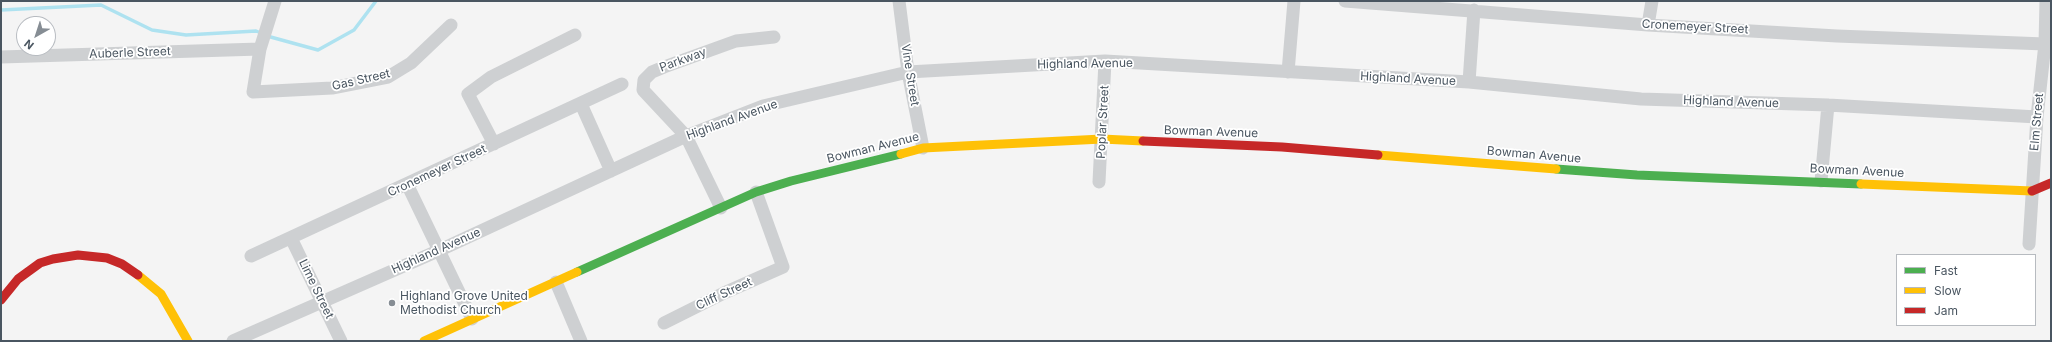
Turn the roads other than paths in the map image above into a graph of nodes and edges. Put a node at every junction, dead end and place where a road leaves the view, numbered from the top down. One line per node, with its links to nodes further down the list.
1 (275, 1): 13 (street)
2 (899, 1): 16 (street, Vine Street)
3 (1294, 1): 17 (street)
4 (1345, 1): 7 (street, Cronemeyer Street)
5 (1652, 1): 9 (street)
6 (2046, 1): 12 (street, Elm Street)
7 (1474, 10): 9 (street, Cronemeyer Street); 18 (street)
8 (451, 25): 13 (street, Gas Street)
9 (1648, 25): 12 (street, Cronemeyer Street)
10 (574, 35): 25 (street)
11 (774, 37): 23 (street, Parkway)
12 (2045, 44): 22 (street, Elm Street)
13 (261, 46): 14 (street, Auberle Street)
14 (1, 57)
15 (1106, 61): 16 (street, Highland Avenue); 17 (street, Highland Avenue); 24 (street, Poplar Street)
16 (908, 72): 23 (street, Highland Avenue); 26 (street, Vine Street)
17 (1288, 72): 18 (street, Highland Avenue)
18 (1469, 82): 21 (street, Highland Avenue)
19 (622, 84): 20 (street, Cronemeyer Street)
20 (581, 104): 25 (street, Cronemeyer Street); 27 (street)
21 (1828, 105): 22 (street, Highland Avenue); 28 (street)
22 (2037, 117): 33 (street, Elm Street)
23 (686, 136): 27 (street, Highland Avenue); 36 (street, Parkway)
24 (1102, 140): 26 (main road, Bowman Avenue); 28 (main road, Bowman Avenue); 29 (street, Poplar Street)
25 (494, 144): 31 (street, Cronemeyer Street)
26 (923, 148): 34 (main road, Bowman Avenue)
27 (611, 171): 39 (street, Highland Avenue)
28 (1821, 181): 33 (main road, Bowman Avenue)
29 (1099, 182)
30 (2051, 183): 33 (main road)
31 (407, 184): 37 (street, Cronemeyer Street); 39 (street)
32 (2051, 189): 33 (main road)
33 (2032, 191): 35 (main road); 38 (street, Elm Street)
34 (756, 192): 36 (main road, Bowman Avenue); 45 (street, Cliff Street)
35 (2051, 195)
36 (722, 208): 41 (main road, Bowman Avenue)
37 (291, 238): 40 (street, Cronemeyer Street); 43 (street, Lime Street)
38 (2029, 244)
39 (440, 250): 43 (street, Highland Avenue); 44 (street)
40 (251, 256)
41 (556, 282): 44 (main road, Bowman Avenue); 50 (street)
42 (1, 300): 46 (main road)
43 (322, 300): 47 (street, Highland Avenue); 48 (street, Lime Street)
44 (472, 319): 49 (main road, Bowman Avenue)
45 (664, 323)
46 (188, 341)
47 (233, 341)
48 (341, 341)
49 (424, 341)
50 (581, 341)

